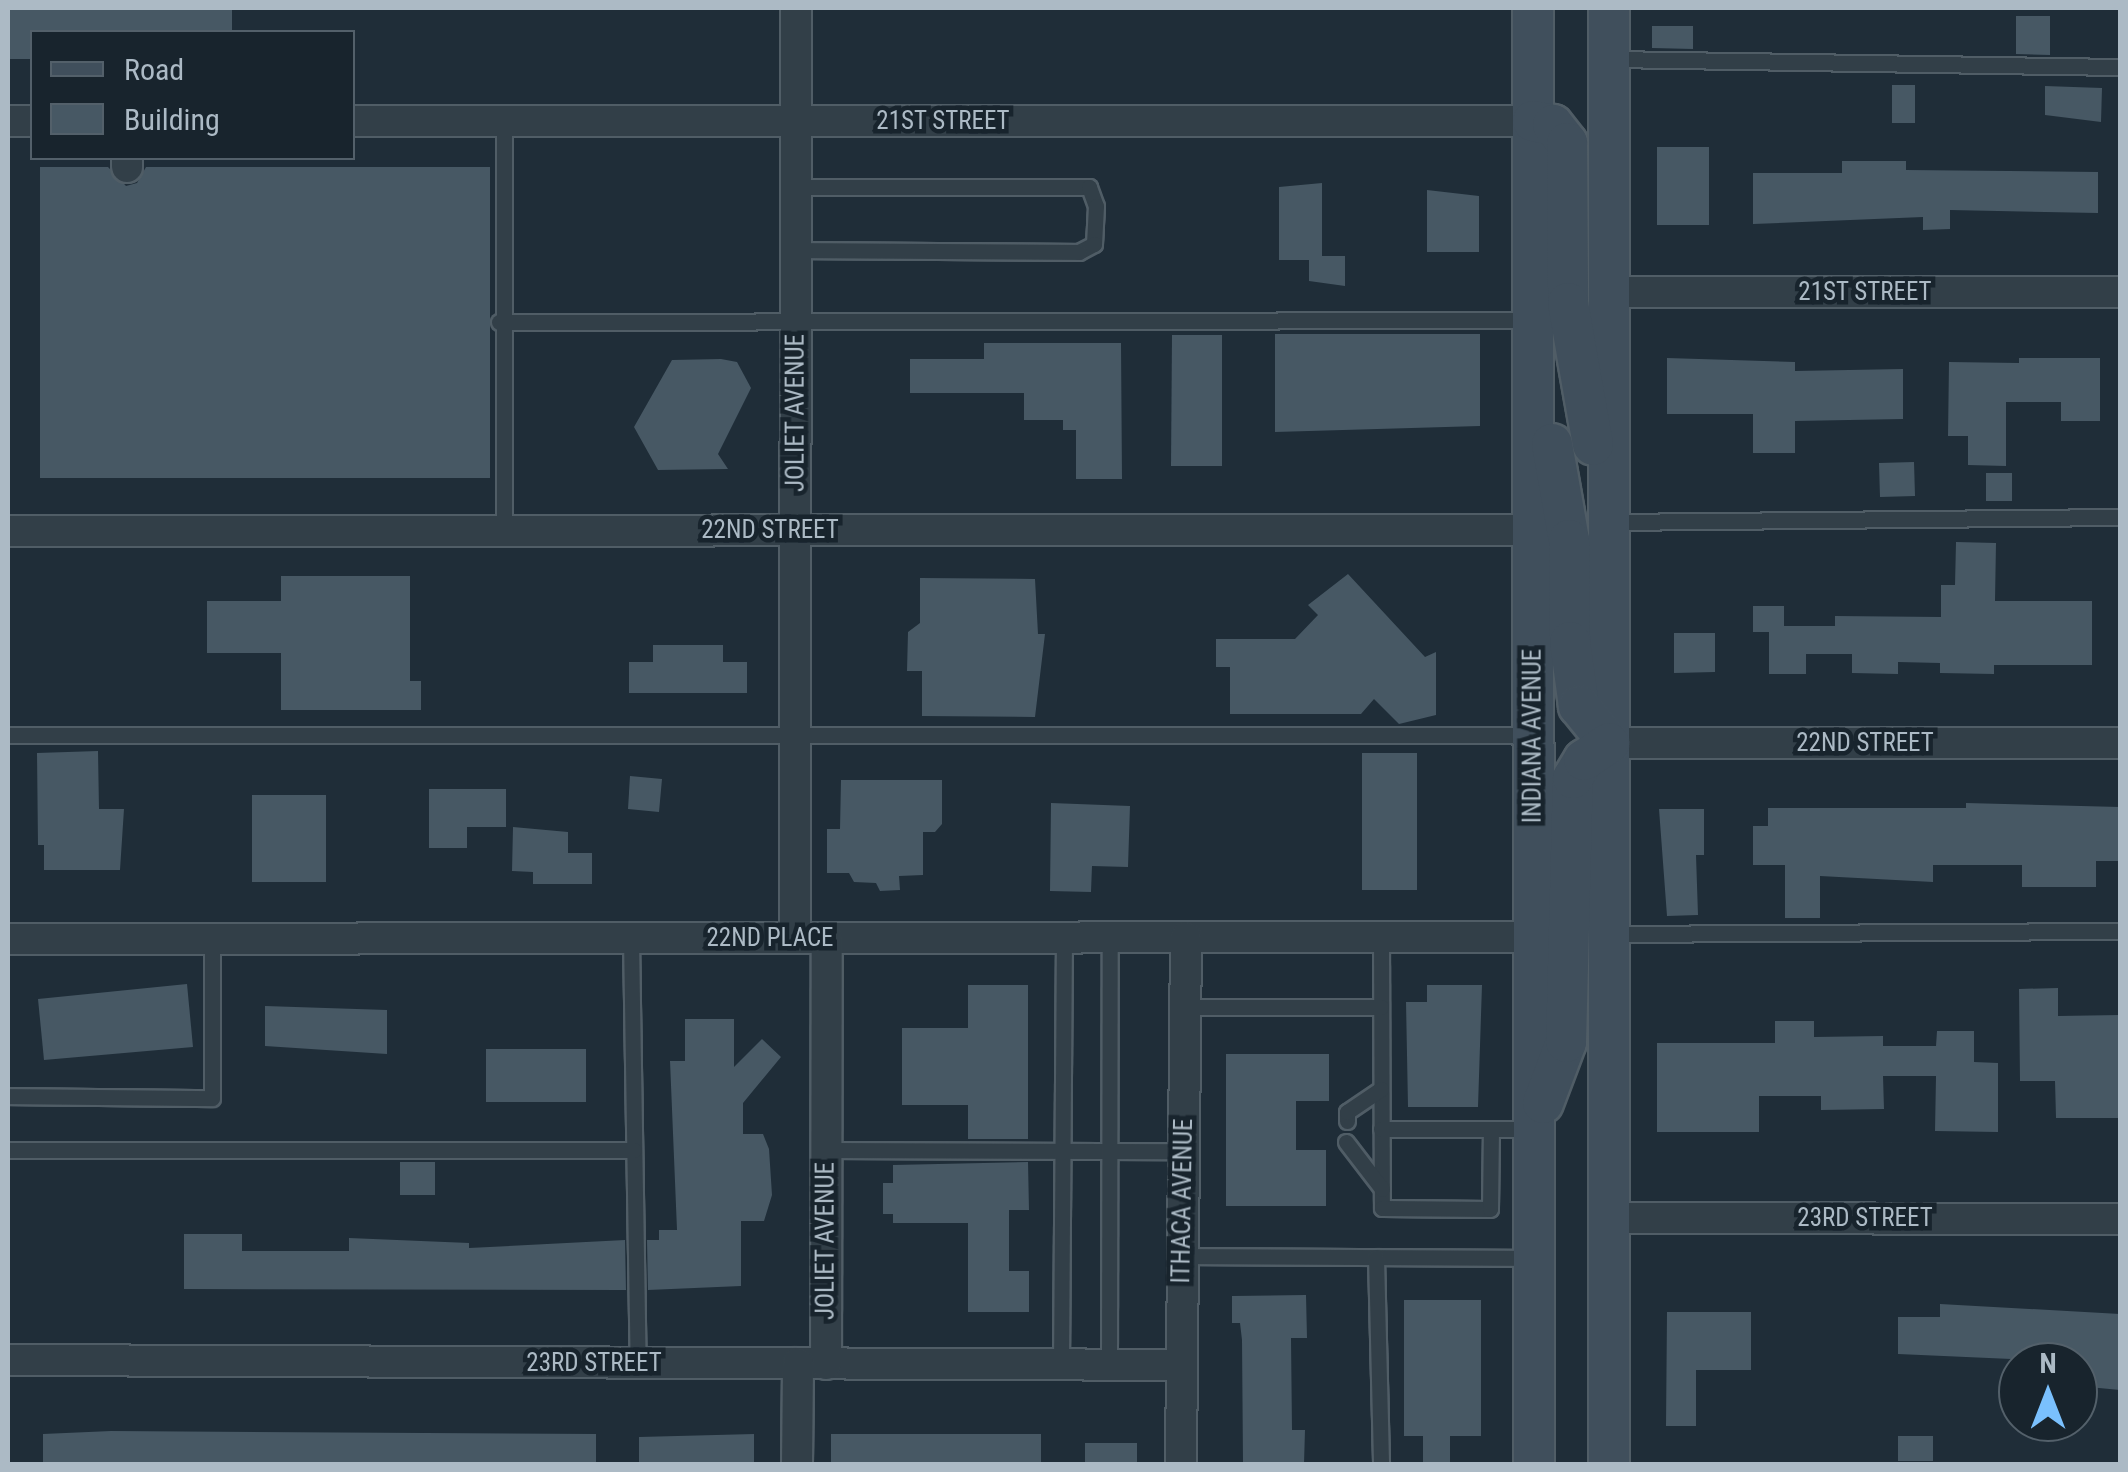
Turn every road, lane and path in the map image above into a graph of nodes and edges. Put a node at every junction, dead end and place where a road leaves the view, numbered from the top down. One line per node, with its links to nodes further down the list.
1 (796, 8): 7 (street, JOLIET AVENUE)
2 (1533, 8): 8 (main road, INDIANA AVENUE)
3 (1609, 8): 4 (main road)
4 (1609, 59): 5 (lane); 12 (main road)
5 (2120, 68)
6 (504, 120): 7 (street, 21ST STREET); 9 (street, 21ST STREET); 15 (lane)
7 (796, 120): 8 (street, 21ST STREET); 10 (street, JOLIET AVENUE)
8 (1533, 120): 16 (main road, INDIANA AVENUE); 17 (main road)
9 (355, 121)
10 (796, 187): 11 (street, JOLIET AVENUE); 11 (lane)
11 (796, 250): 14 (street, JOLIET AVENUE)
12 (1609, 292): 13 (street, 21ST STREET); 17 (main road)
13 (2120, 292)
14 (796, 321): 15 (lane); 16 (lane); 21 (street, JOLIET AVENUE)
15 (500, 322): 20 (lane)
16 (1533, 331): 22 (main road, INDIANA AVENUE); 26 (main road)
17 (1609, 517): 18 (lane); 26 (main road)
18 (2120, 517)
19 (8, 530): 20 (street, 22ND STREET)
20 (504, 530): 21 (street, 22ND STREET)
21 (796, 530): 22 (street, 22ND STREET); 23 (street, JOLIET AVENUE)
22 (1533, 530): 25 (main road, INDIANA AVENUE)
23 (796, 733): 24 (lane); 25 (lane); 34 (street, JOLIET AVENUE)
24 (8, 735)
25 (1533, 735): 31 (main road, INDIANA AVENUE)
26 (1609, 743): 27 (street, 22ND STREET); 29 (main road); 47 (main road)
27 (2120, 743)
28 (2120, 931): 29 (lane)
29 (1609, 934): 56 (main road)
30 (1110, 936): 36 (street, 22ND PLACE); 37 (street, 22ND PLACE); 54 (lane)
31 (1533, 937): 38 (street, 22ND PLACE); 47 (main road, INDIANA AVENUE)
32 (212, 938): 33 (street, 22ND PLACE); 39 (street, 22ND PLACE); 43 (lane)
33 (630, 938): 34 (street, 22ND PLACE); 50 (lane)
34 (796, 938): 35 (street, 22ND PLACE)
35 (826, 938): 36 (street, 22ND PLACE); 51 (street, JOLIET AVENUE)
36 (1064, 938): 52 (lane)
37 (1186, 938): 38 (street, 22ND PLACE); 41 (street, ITHACA AVENUE)
38 (1381, 938): 40 (lane)
39 (8, 939)
40 (1381, 1006): 41 (lane); 42 (lane)
41 (1185, 1007): 53 (street, ITHACA AVENUE)
42 (1381, 1089): 44 (lane); 45 (lane)
43 (8, 1096)
44 (1346, 1122)
45 (1381, 1128): 46 (lane); 55 (lane)
46 (1491, 1130): 47 (lane); 55 (lane)
47 (1534, 1130): 60 (main road, INDIANA AVENUE)
48 (1346, 1142): 55 (lane)
49 (8, 1150): 50 (lane)
50 (634, 1150): 62 (lane)
51 (826, 1150): 52 (lane); 63 (street, JOLIET AVENUE)
52 (1060, 1151): 54 (lane); 64 (lane)
53 (1184, 1151): 54 (lane); 58 (street, ITHACA AVENUE)
54 (1108, 1152): 65 (lane)
55 (1382, 1189)
56 (1610, 1218): 57 (street, 23RD STREET); 71 (main road); 72 (main road)
57 (2120, 1219)
58 (1182, 1256): 59 (lane); 66 (street, ITHACA AVENUE)
59 (1376, 1257): 60 (lane); 69 (lane)
60 (1534, 1258): 70 (main road, INDIANA AVENUE)
61 (8, 1360): 62 (street, 23RD STREET)
62 (638, 1363): 63 (street, 23RD STREET)
63 (812, 1363): 64 (street, 23RD STREET); 67 (street, JOLIET AVENUE)
64 (1061, 1364): 65 (street, 23RD STREET)
65 (1108, 1364): 66 (street, 23RD STREET)
66 (1182, 1365): 68 (street, ITHACA AVENUE)
67 (798, 1464)
68 (1181, 1464)
69 (1381, 1464)
70 (1534, 1464)
71 (1581, 1464)
72 (1610, 1464)

